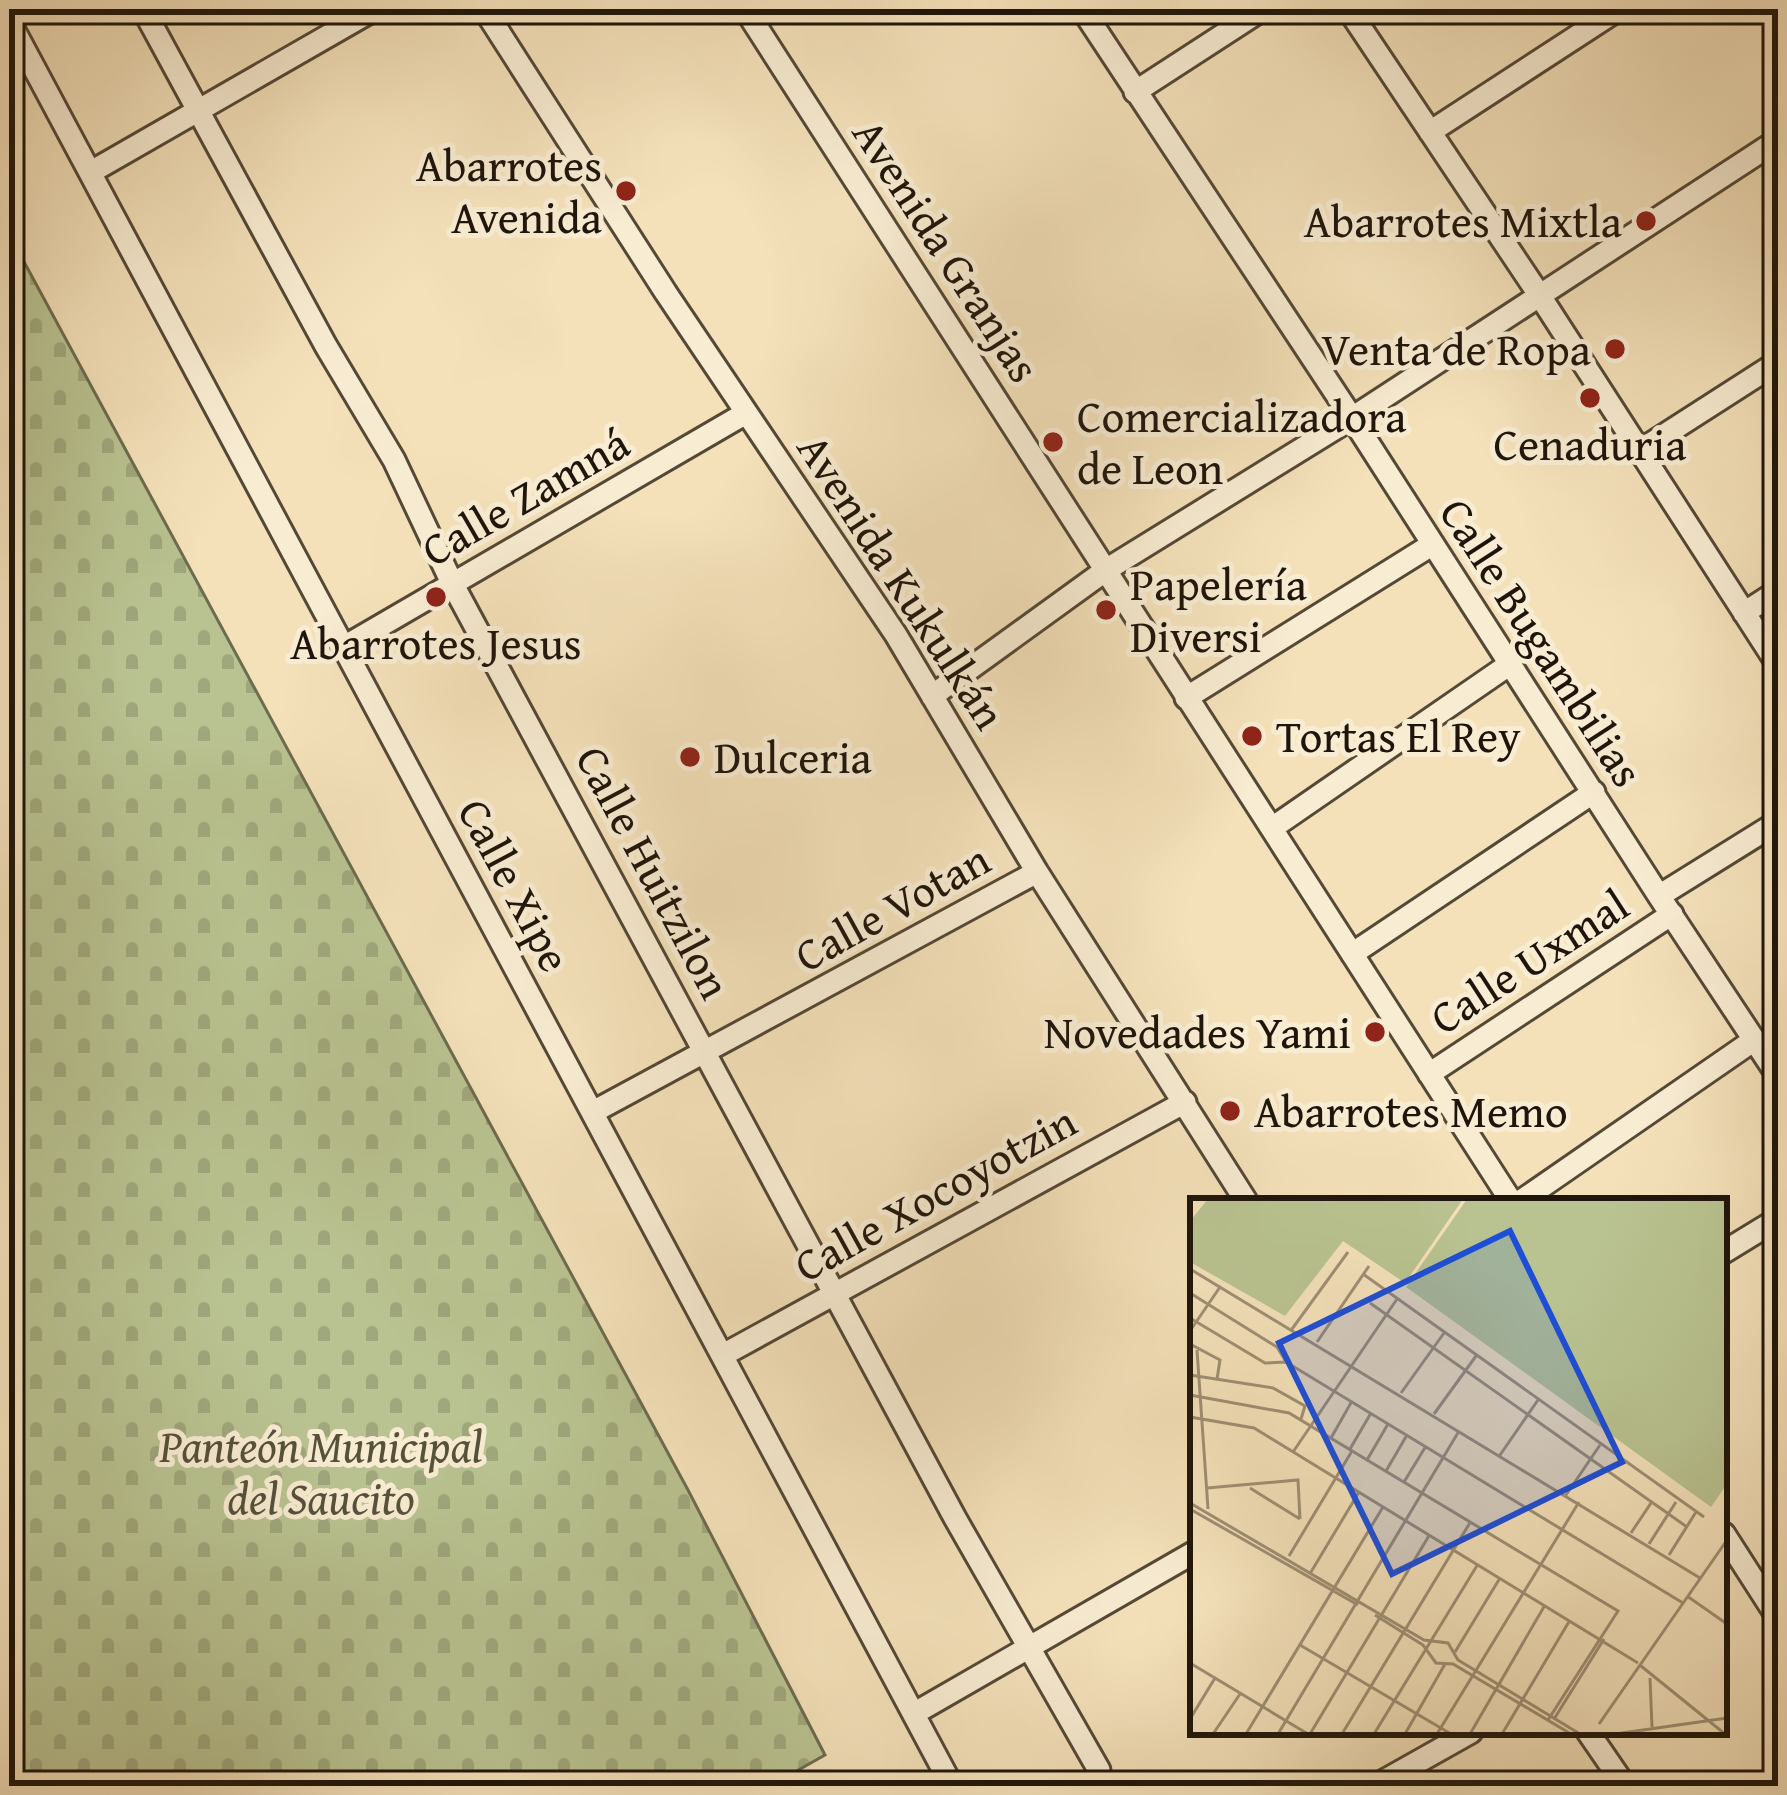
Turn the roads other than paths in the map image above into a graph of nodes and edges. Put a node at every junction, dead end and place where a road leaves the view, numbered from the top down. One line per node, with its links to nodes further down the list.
1 (143, 9): 11 (street, Calle Huitzilon)
2 (375, 9): 11 (street)
3 (484, 9): 17 (street, Avenida Kukulkán)
4 (745, 9): 21 (street, Avenida Granjas)
5 (1082, 9): 10 (street, Calle Bugambilias)
6 (1263, 9): 10 (street)
7 (1348, 9): 12 (street)
8 (1619, 9): 12 (street)
9 (9, 21): 14 (street, Calle Xipe)
10 (1135, 92): 18 (street, Calle Bugambilias)
11 (199, 111): 14 (street); 22 (street, Calle Huitzilon)
12 (1430, 132): 15 (street)
13 (1778, 140): 15 (street)
14 (91, 172): 25 (street, Calle Xipe)
15 (1540, 296): 18 (street); 19 (street)
16 (1778, 362): 19 (street)
17 (746, 413): 22 (street, Calle Zamná); 28 (street, Avenida Kukulkán)
18 (1352, 418): 20 (street, Calle Bugambilias); 21 (street)
19 (1641, 450): 24 (street)
20 (1433, 544): 26 (street, Calle Bugambilias); 29 (street)
21 (1106, 570): 28 (street); 29 (street, Avenida Granjas)
22 (452, 583): 25 (street, Calle Zamná); 37 (street, Calle Huitzilon)
23 (1778, 591): 24 (street)
24 (1744, 614): 27 (street)
25 (344, 647): 41 (street, Calle Xipe)
26 (1510, 664): 30 (street, Calle Bugambilias); 32 (street)
27 (1778, 665)
28 (932, 696): 33 (street, Avenida Kukulkán)
29 (1186, 698): 32 (street, Avenida Granjas)
30 (1594, 792): 34 (street, Calle Bugambilias); 35 (street)
31 (1778, 822): 34 (street, Calle Uxmal)
32 (1272, 828): 35 (street, Avenida Granjas)
33 (1037, 872): 37 (street, Calle Votan); 40 (street, Avenida Kukulkán)
34 (1665, 905): 36 (street, Calle Bugambilias); 38 (street, Calle Uxmal)
35 (1352, 954): 38 (street, Avenida Granjas)
36 (1754, 1040): 39 (street, Calle Bugambilias); 44 (street)
37 (706, 1052): 41 (street, Calle Votan); 47 (street, Calle Huitzilon)
38 (1429, 1074): 43 (street, Avenida Granjas)
39 (1778, 1076)
40 (1185, 1102): 42 (street, Avenida Kukulkán); 47 (street, Calle Xocoyotzin)
41 (592, 1112): 48 (street, Calle Xipe)
42 (1244, 1198)
43 (1508, 1198)
44 (1525, 1198)
45 (1778, 1219): 46 (street)
46 (1727, 1250)
47 (835, 1292): 48 (street, Calle Xocoyotzin); 52 (street, Calle Huitzilon)
48 (723, 1355): 53 (street, Calle Xipe)
49 (1727, 1539): 51 (street)
50 (1190, 1554): 52 (street)
51 (1778, 1618)
52 (1029, 1648): 53 (street); 56 (street, Calle Huitzilon)
53 (915, 1713): 57 (street, Calle Xipe)
54 (1466, 1735): 58 (street)
55 (1590, 1735): 59 (street)
56 (1099, 1770)
57 (952, 1786)
58 (1376, 1786)
59 (1625, 1786)

